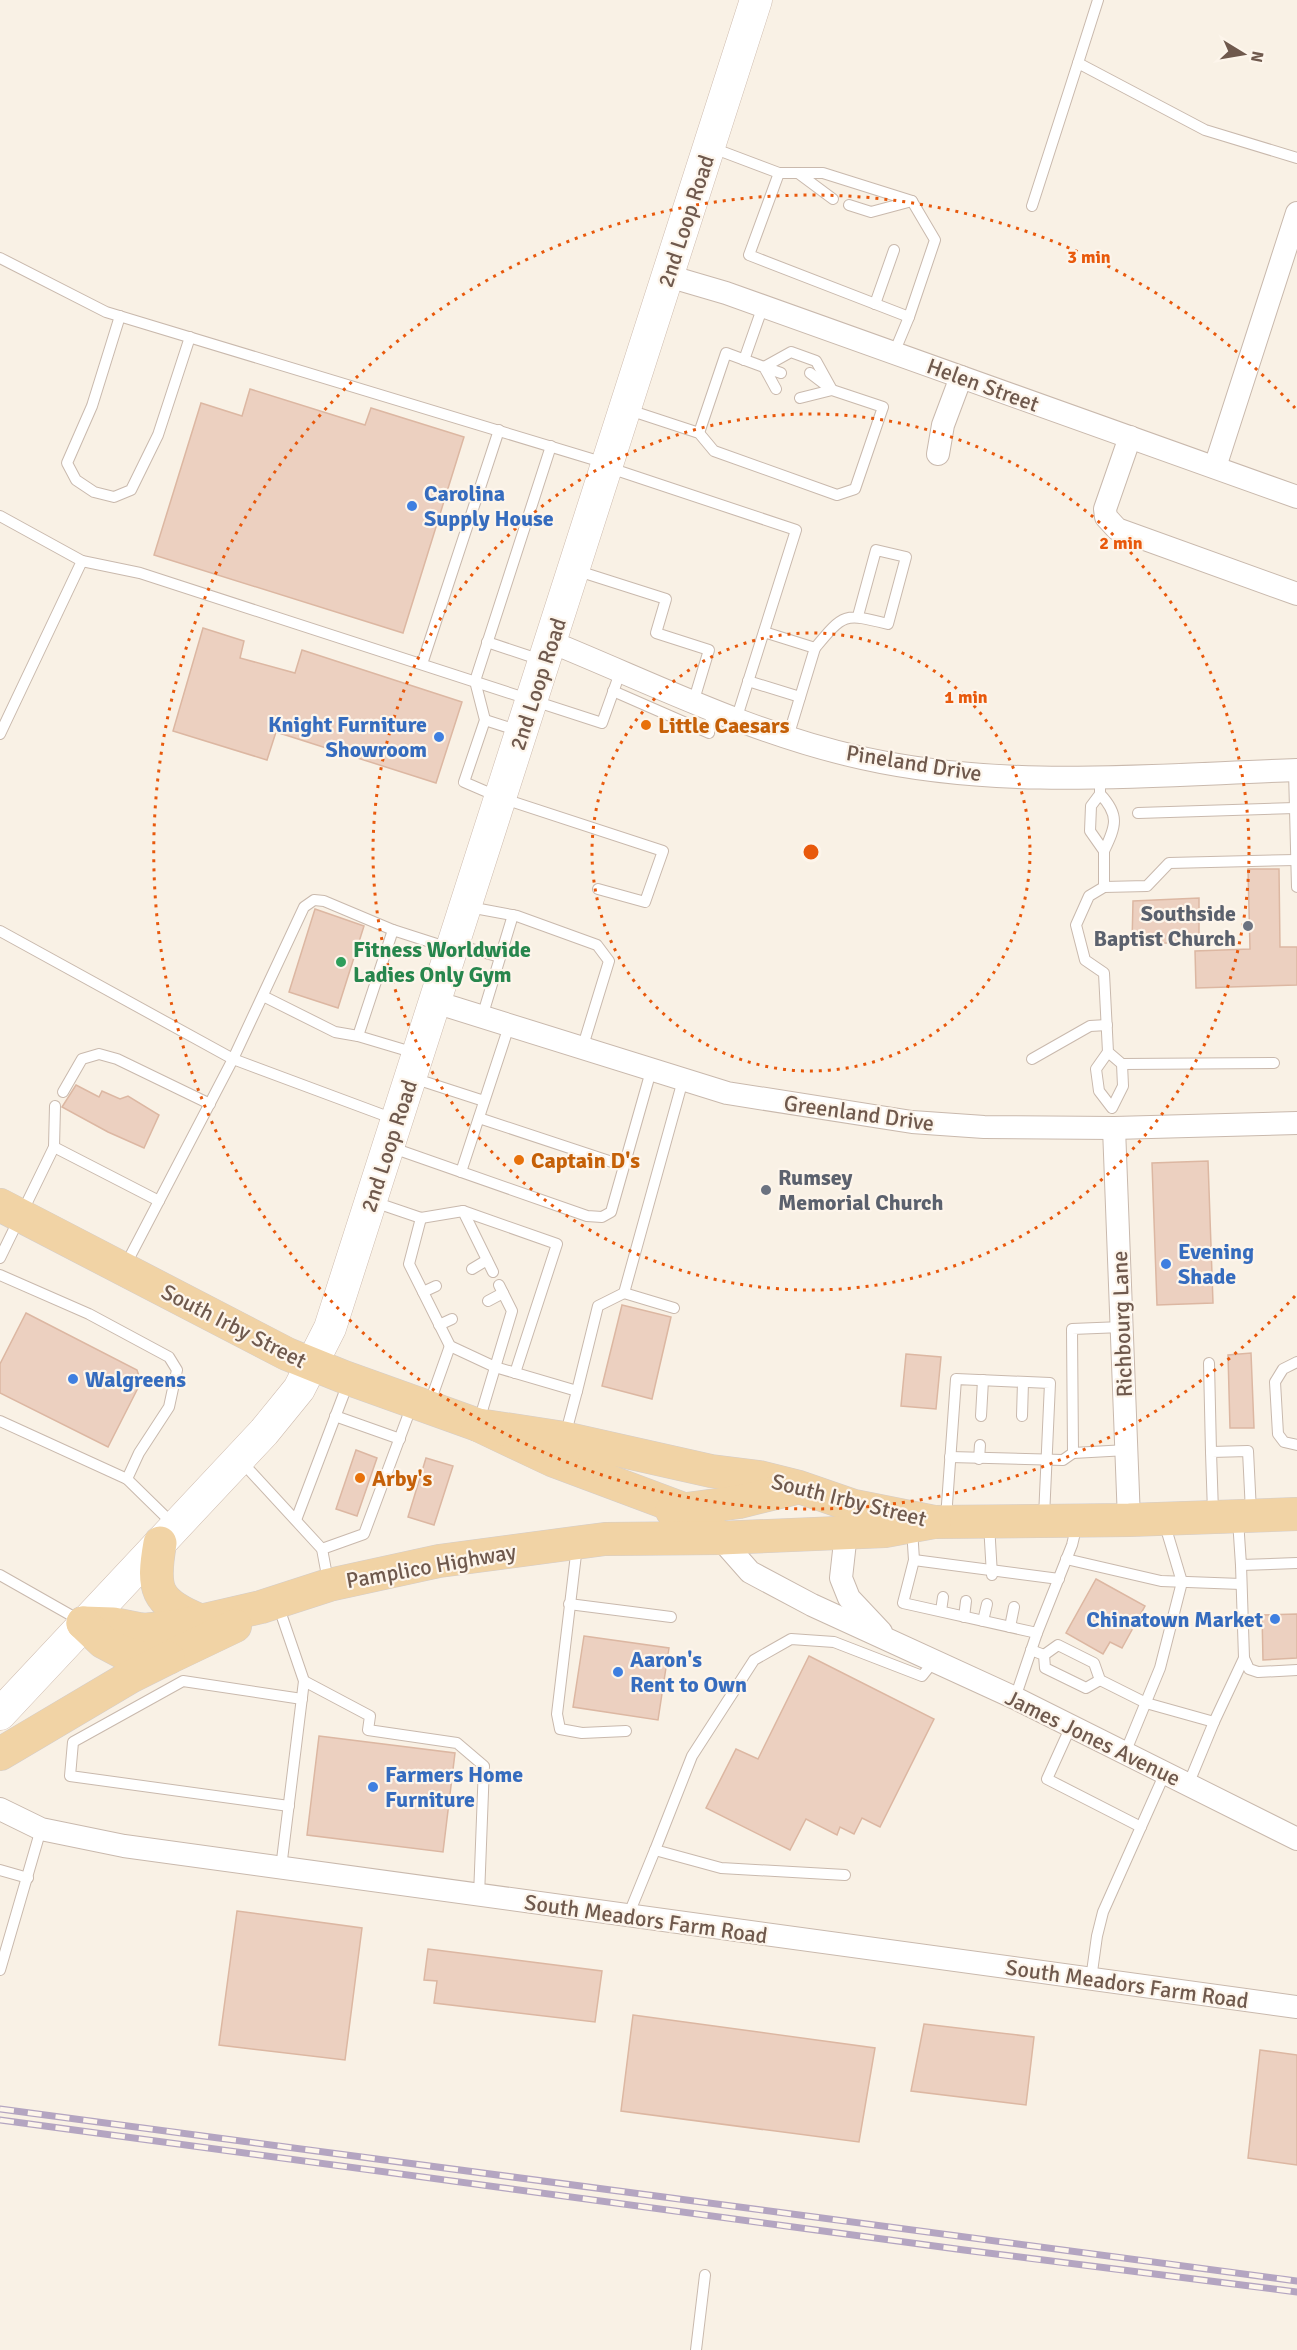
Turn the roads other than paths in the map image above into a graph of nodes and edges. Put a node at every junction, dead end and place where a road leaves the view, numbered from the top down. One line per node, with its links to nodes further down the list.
1 (756, 0): 4 (main road, 2nd Loop Road)
2 (1098, 0): 3 (lane)
3 (1078, 63): 5 (lane); 11 (lane)
4 (710, 147): 6 (lane); 15 (main road, 2nd Loop Road)
5 (1297, 158)
6 (779, 173): 7 (lane); 16 (lane)
7 (798, 173): 8 (lane); 9 (lane)
8 (833, 200)
9 (912, 201): 10 (lane); 19 (lane)
10 (849, 205)
11 (1032, 206)
12 (1297, 213): 33 (street)
13 (894, 250): 16 (lane)
14 (0, 258): 18 (lane)
15 (668, 276): 17 (street, Helen Street); 26 (main road, 2nd Loop Road)
16 (875, 304): 19 (lane)
17 (763, 306): 21 (street, Helen Street); 22 (lane)
18 (120, 316): 20 (lane); 20 (lane)
19 (909, 317): 21 (lane)
20 (190, 337): 27 (lane)
21 (894, 352): 24 (street, Helen Street)
22 (744, 360): 23 (lane); 28 (lane)
23 (764, 367): 23 (lane); 25 (lane)
24 (961, 377): 29 (street, Helen Street); 31 (street)
25 (832, 390): 25 (lane); 28 (lane)
26 (626, 409): 28 (lane); 32 (main road, 2nd Loop Road)
27 (499, 430): 30 (lane); 44 (lane)
28 (699, 433)
29 (1130, 437): 33 (street, Helen Street); 38 (street)
30 (550, 446): 32 (lane); 41 (lane)
31 (938, 454)
32 (608, 465): 37 (main road, 2nd Loop Road); 40 (lane)
33 (1215, 467): 34 (street, Helen Street)
34 (1297, 497)
35 (0, 516): 36 (lane)
36 (82, 561): 44 (lane); 54 (lane)
37 (574, 570): 43 (main road, 2nd Loop Road); 50 (lane)
38 (1297, 594)
39 (858, 616): 39 (lane); 42 (lane)
40 (764, 632): 42 (lane); 47 (lane)
41 (487, 642): 43 (lane); 45 (lane)
42 (815, 648): 48 (lane)
43 (548, 651): 46 (street, Pineland Drive); 49 (main road, 2nd Loop Road)
44 (422, 664): 45 (lane)
45 (475, 681): 49 (lane); 51 (lane)
46 (617, 681): 49 (lane); 50 (street, Pineland Drive); 50 (lane)
47 (748, 681): 48 (lane); 52 (lane)
48 (800, 697): 55 (lane)
49 (533, 700): 53 (main road, 2nd Loop Road)
50 (703, 707): 52 (street, Pineland Drive)
51 (485, 720): 53 (lane); 58 (lane)
52 (736, 720): 55 (street, Pineland Drive)
53 (522, 732): 58 (main road, 2nd Loop Road)
54 (0, 734)
55 (788, 737): 57 (street, Pineland Drive)
56 (1295, 770): 57 (street, Pineland Drive); 59 (lane)
57 (1100, 785): 61 (lane); 61 (lane)
58 (501, 798): 65 (lane); 66 (main road, 2nd Loop Road)
59 (1295, 808): 60 (lane); 62 (lane)
60 (1138, 813)
61 (1104, 850): 63 (lane)
62 (1296, 860): 63 (lane); 64 (lane)
63 (1104, 887): 75 (lane)
64 (1297, 887)
65 (598, 889)
66 (466, 907): 67 (lane); 70 (main road, 2nd Loop Road)
67 (513, 915): 71 (lane); 78 (lane)
68 (393, 930): 70 (lane); 72 (lane); 77 (lane)
69 (0, 931): 80 (lane)
70 (453, 947): 71 (lane); 73 (main road, 2nd Loop Road)
71 (500, 957): 74 (lane)
72 (263, 996): 77 (lane); 80 (lane)
73 (435, 1002): 74 (street, Greenland Drive); 84 (main road, 2nd Loop Road)
74 (482, 1018): 76 (street, Greenland Drive)
75 (1107, 1025): 79 (lane); 81 (lane)
76 (509, 1026): 78 (street, Greenland Drive); 88 (lane)
77 (358, 1036): 84 (lane)
78 (582, 1048): 85 (street, Greenland Drive)
79 (1108, 1052): 83 (lane); 92 (lane)
80 (233, 1059): 89 (lane); 94 (lane)
81 (1032, 1059)
82 (1274, 1063): 83 (lane)
83 (1122, 1064): 92 (lane)
84 (415, 1066): 88 (lane); 94 (main road, 2nd Loop Road)
85 (651, 1071): 86 (street, Greenland Drive); 96 (lane)
86 (683, 1080): 92 (street, Greenland Drive); 111 (lane)
87 (63, 1092): 89 (lane)
88 (484, 1101): 91 (lane)
89 (210, 1104): 98 (lane)
90 (56, 1106): 95 (lane)
91 (479, 1118): 96 (lane); 97 (lane)
92 (1113, 1118): 93 (street, Greenland Drive); 116 (street, Richbourg Lane)
93 (1297, 1123)
94 (393, 1134): 97 (lane); 99 (main road, 2nd Loop Road)
95 (54, 1147): 98 (lane); 100 (lane)
96 (624, 1166): 97 (lane)
97 (461, 1172)
98 (159, 1201): 105 (lane)
99 (371, 1201): 102 (lane); 120 (main road, 2nd Loop Road)
100 (11, 1210): 103 (lane); 105 (main road, South Irby Street)
101 (463, 1211): 102 (lane); 104 (lane); 122 (lane)
102 (422, 1218): 110 (lane)
103 (0, 1258)
104 (487, 1260): 106 (lane); 107 (lane)
105 (123, 1269): 120 (main road, South Irby Street)
106 (472, 1269)
107 (493, 1272)
108 (0, 1275): 146 (lane)
109 (436, 1286): 110 (lane)
110 (423, 1292): 115 (lane)
111 (624, 1293): 113 (lane); 126 (lane)
112 (489, 1302): 121 (lane)
113 (674, 1308)
114 (452, 1319): 115 (lane)
115 (439, 1325): 117 (lane)
116 (1122, 1327): 138 (street, Richbourg Lane); 140 (lane)
117 (450, 1346): 121 (lane); 127 (lane)
118 (1297, 1362): 136 (lane)
119 (1209, 1363): 139 (lane)
120 (313, 1365): 123 (main road, South Irby Street); 142 (main road)
121 (495, 1367): 122 (lane); 132 (lane)
122 (516, 1373): 126 (lane)
123 (350, 1379): 127 (main road, South Irby Street); 128 (lane)
124 (983, 1380): 125 (lane); 129 (lane); 141 (lane)
125 (1023, 1382): 130 (lane); 145 (lane)
126 (577, 1391): 133 (lane)
127 (421, 1405): 132 (main road, South Irby Street); 134 (lane)
128 (335, 1416): 134 (lane); 152 (lane)
129 (981, 1416)
130 (1022, 1416)
131 (0, 1420): 146 (lane)
132 (478, 1425): 133 (main road, South Irby Street); 148 (main road, South Irby Street)
133 (564, 1438): 147 (main road, South Irby Street)
134 (400, 1439): 162 (lane)
135 (980, 1445): 143 (lane)
136 (1297, 1446)
137 (1020, 1447): 144 (lane)
138 (1126, 1450): 140 (lane); 154 (street, Richbourg Lane)
139 (1211, 1452): 150 (lane); 150 (lane)
140 (1073, 1453): 145 (lane)
141 (950, 1457): 143 (lane); 157 (lane)
142 (239, 1458): 152 (lane); 159 (main road)
143 (979, 1459): 144 (lane)
144 (1019, 1460): 145 (lane)
145 (1046, 1461): 156 (lane)
146 (127, 1479): 159 (lane)
147 (799, 1487): 148 (main road, Pamplico Highway); 157 (main road, South Irby Street)
148 (683, 1509): 160 (main road, South Irby Street); 161 (main road, Pamplico Highway)
149 (1297, 1514): 150 (main road, South Irby Street)
150 (1234, 1516): 151 (main road, South Irby Street); 166 (lane)
151 (1163, 1519): 154 (main road, South Irby Street); 170 (lane)
152 (296, 1520): 162 (lane)
153 (1078, 1520): 154 (main road, South Irby Street); 156 (main road, South Irby Street); 163 (lane)
154 (1129, 1520)
155 (989, 1521): 156 (main road, South Irby Street); 157 (main road, South Irby Street); 167 (lane)
156 (1044, 1521)
157 (931, 1523): 158 (main road, Pamplico Highway); 164 (lane)
158 (846, 1533): 160 (main road, Pamplico Highway); 187 (street, James Jones Avenue)
159 (168, 1535): 182 (main road); 184 (main road)
160 (720, 1538): 161 (main road, Pamplico Highway); 187 (street, James Jones Avenue)
161 (591, 1540): 172 (main road, Pamplico Highway); 175 (lane)
162 (322, 1549): 172 (lane)
163 (1066, 1559): 169 (lane); 170 (lane)
164 (914, 1560): 167 (lane); 179 (lane)
165 (1297, 1563): 166 (lane)
166 (1241, 1565): 171 (lane)
167 (992, 1574): 169 (lane)
168 (0, 1575): 184 (lane)
169 (1059, 1579): 186 (lane)
170 (1182, 1582): 171 (lane); 198 (lane)
171 (1241, 1584): 191 (lane)
172 (329, 1585): 177 (main road, Pamplico Highway)
173 (943, 1597): 179 (lane)
174 (966, 1601): 181 (lane)
175 (569, 1604): 180 (lane); 202 (lane)
176 (987, 1604): 183 (lane)
177 (269, 1605): 182 (main road, Pamplico Highway); 190 (main road, Pamplico Highway); 195 (lane)
178 (1014, 1607): 185 (lane)
179 (941, 1611): 181 (lane)
180 (671, 1617)
181 (964, 1617): 183 (lane)
182 (200, 1620): 184 (main road, Pamplico Highway)
183 (984, 1621): 185 (lane)
184 (83, 1623): 190 (main road, Pamplico Highway); 199 (main road)
185 (1010, 1627): 186 (lane)
186 (1037, 1633): 188 (lane)
187 (889, 1640): 192 (street, James Jones Avenue)
188 (1031, 1650): 189 (lane); 196 (lane)
189 (1044, 1655): 194 (lane); 194 (lane)
190 (168, 1658): 204 (main road, Pamplico Highway)
191 (1244, 1658): 193 (lane); 200 (lane)
192 (934, 1661): 196 (street, James Jones Avenue); 212 (lane)
193 (1297, 1670)
194 (1100, 1680): 198 (lane)
195 (304, 1681): 197 (lane); 217 (lane)
196 (1016, 1698): 201 (street, James Jones Avenue)
197 (302, 1699): 207 (lane); 207 (lane)
198 (1146, 1703): 200 (lane); 203 (lane)
199 (0, 1714)
200 (1214, 1722): 206 (lane)
201 (1071, 1726): 203 (street, James Jones Avenue); 209 (lane)
202 (626, 1731)
203 (1125, 1753): 205 (street, James Jones Avenue)
204 (0, 1754)
205 (1165, 1773): 206 (street, James Jones Avenue); 209 (lane)
206 (1188, 1785): 211 (street, James Jones Avenue)
207 (288, 1806): 213 (lane)
208 (0, 1809): 210 (street, South Meadors Farm Road)
209 (1141, 1827): 220 (lane)
210 (41, 1829): 213 (street, South Meadors Farm Road); 216 (lane)
211 (1297, 1839)
212 (655, 1850): 215 (lane); 218 (lane)
213 (281, 1868): 217 (street, South Meadors Farm Road)
214 (0, 1870): 216 (lane)
215 (845, 1875)
216 (28, 1878): 219 (lane)
217 (479, 1896): 218 (street, South Meadors Farm Road)
218 (628, 1916): 220 (street, South Meadors Farm Road)
219 (0, 1970)
220 (1091, 1979): 221 (street, South Meadors Farm Road)
221 (1297, 2007)
222 (705, 2275): 223 (lane)
223 (696, 2350)

